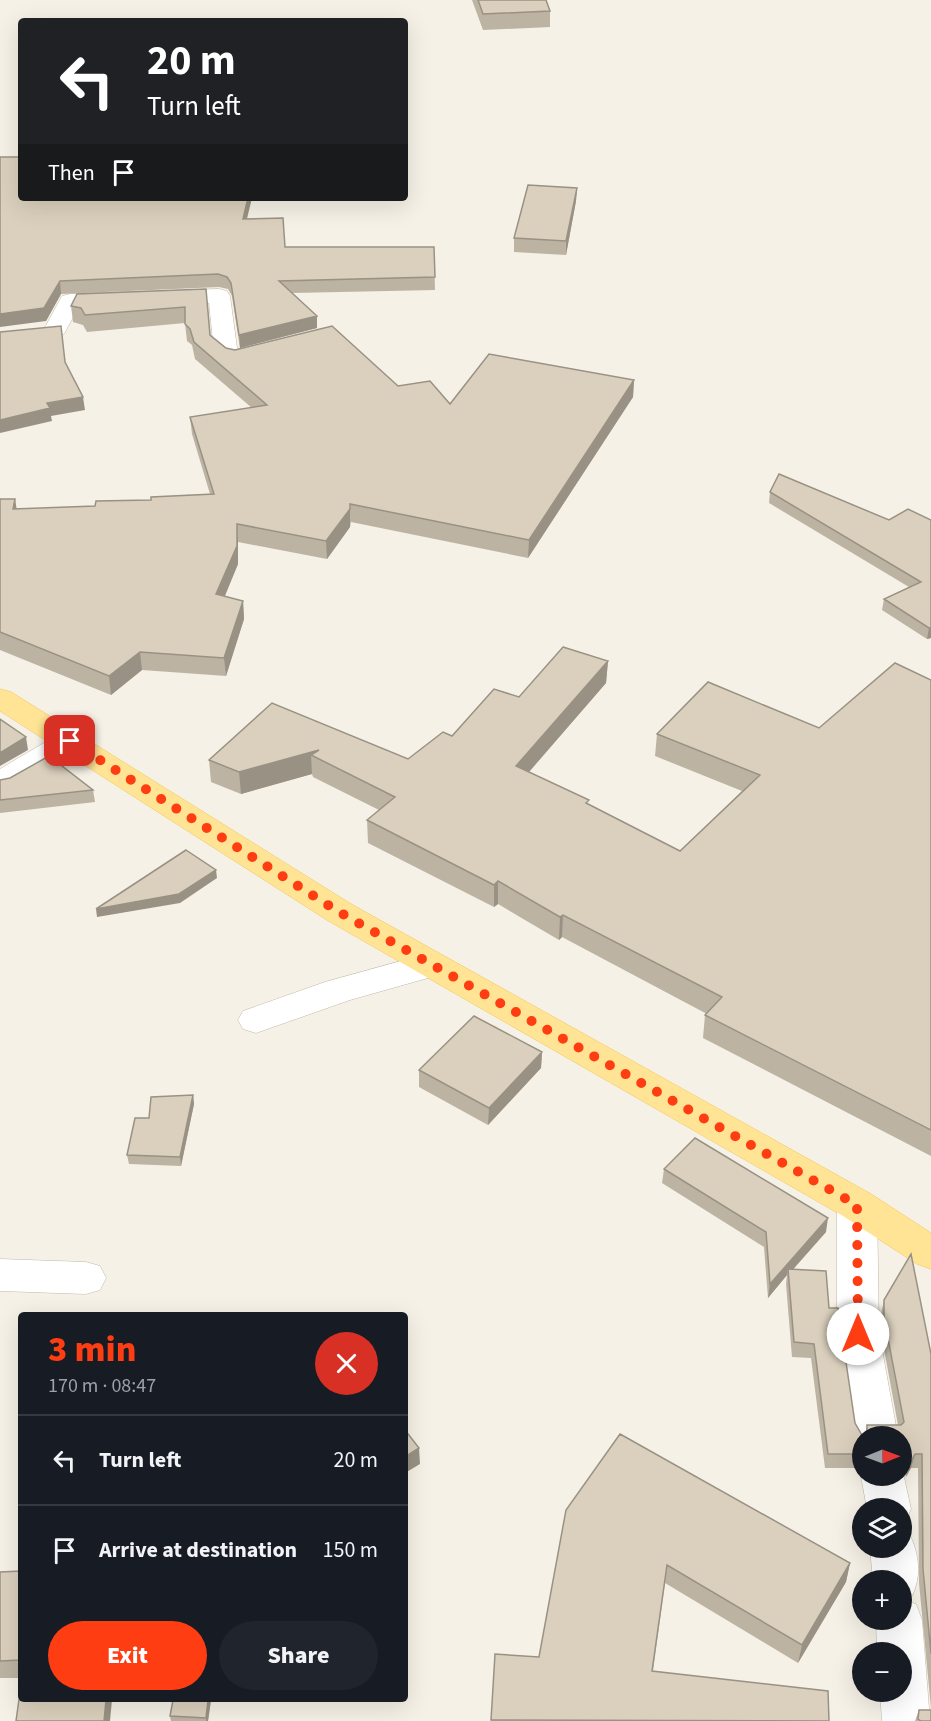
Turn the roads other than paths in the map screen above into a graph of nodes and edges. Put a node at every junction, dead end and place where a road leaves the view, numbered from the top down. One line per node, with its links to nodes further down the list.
1 (54, 331): 2 (street)
2 (289, 345)
3 (0, 698): 4 (main road)
4 (70, 741): 5 (street); 6 (main road)
5 (0, 782)
6 (430, 965): 7 (street); 8 (main road)
7 (256, 1020)
8 (857, 1205): 9 (main road); 12 (street)
9 (926, 1247)
10 (0, 1275): 11 (street)
11 (86, 1278)
12 (874, 1426)
13 (905, 1702): 14 (street)
14 (906, 1721)

